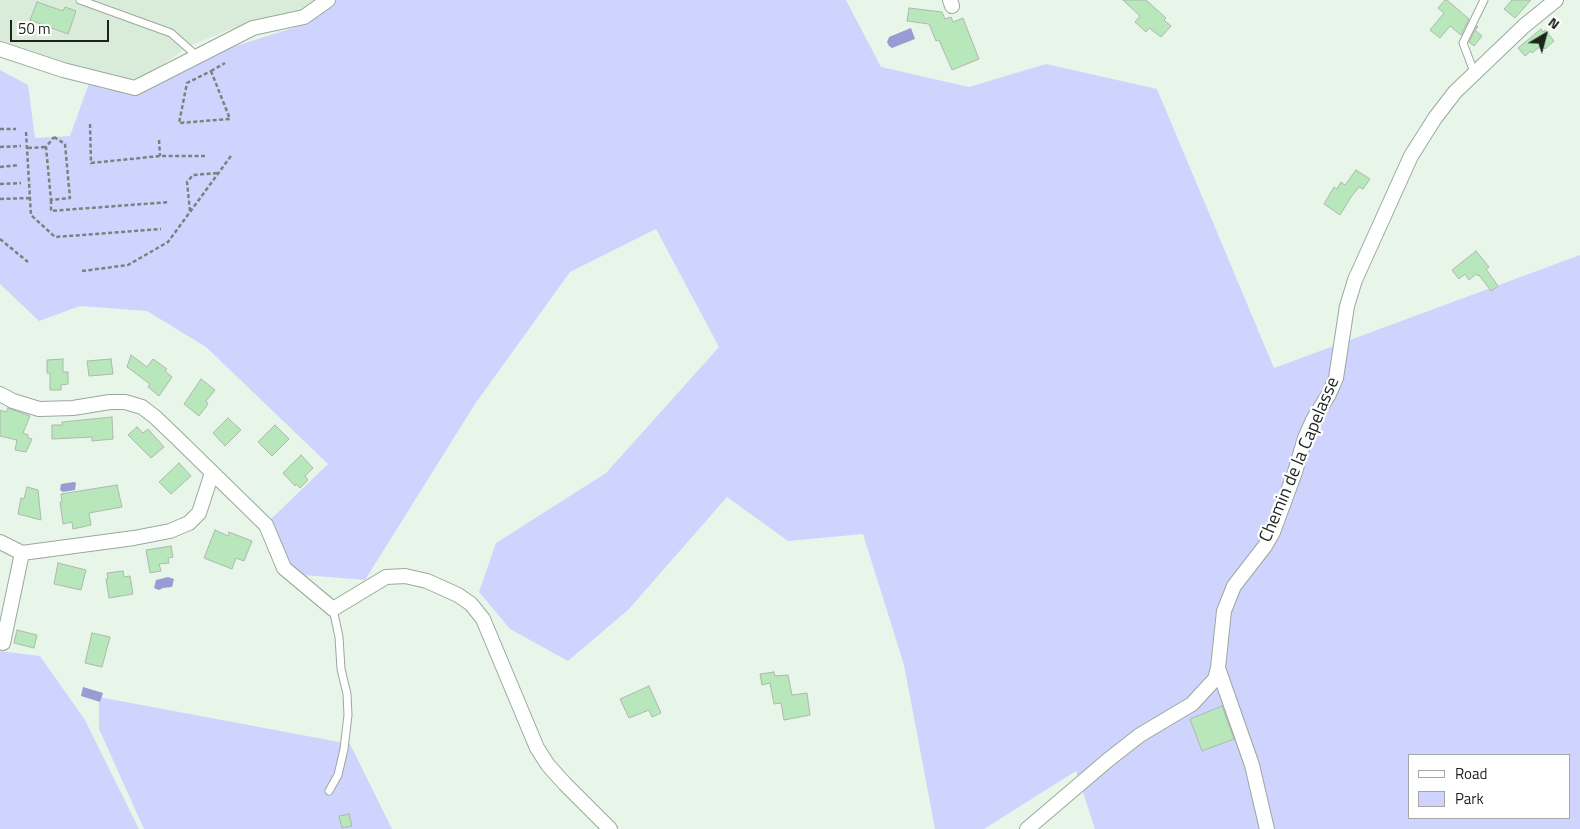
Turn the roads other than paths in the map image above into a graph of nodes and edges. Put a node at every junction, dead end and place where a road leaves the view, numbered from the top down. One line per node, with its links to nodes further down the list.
1 (80, 0): 6 (lane)
2 (328, 0): 6 (street)
3 (1484, 0): 7 (lane)
4 (1556, 0): 7 (street, Chemin de la Capelasse)
5 (0, 49): 6 (street)
6 (197, 56)
7 (1474, 72): 14 (street, Chemin de la Capelasse)
8 (0, 394): 9 (street)
9 (212, 473): 11 (street); 12 (street)
10 (0, 542): 11 (street)
11 (22, 553): 13 (street)
12 (333, 610): 15 (lane); 16 (street)
13 (3, 643)
14 (1218, 668): 17 (street, Chemin de la Capelasse); 18 (street)
15 (330, 790)
16 (610, 829)
17 (1027, 829)
18 (1267, 829)

